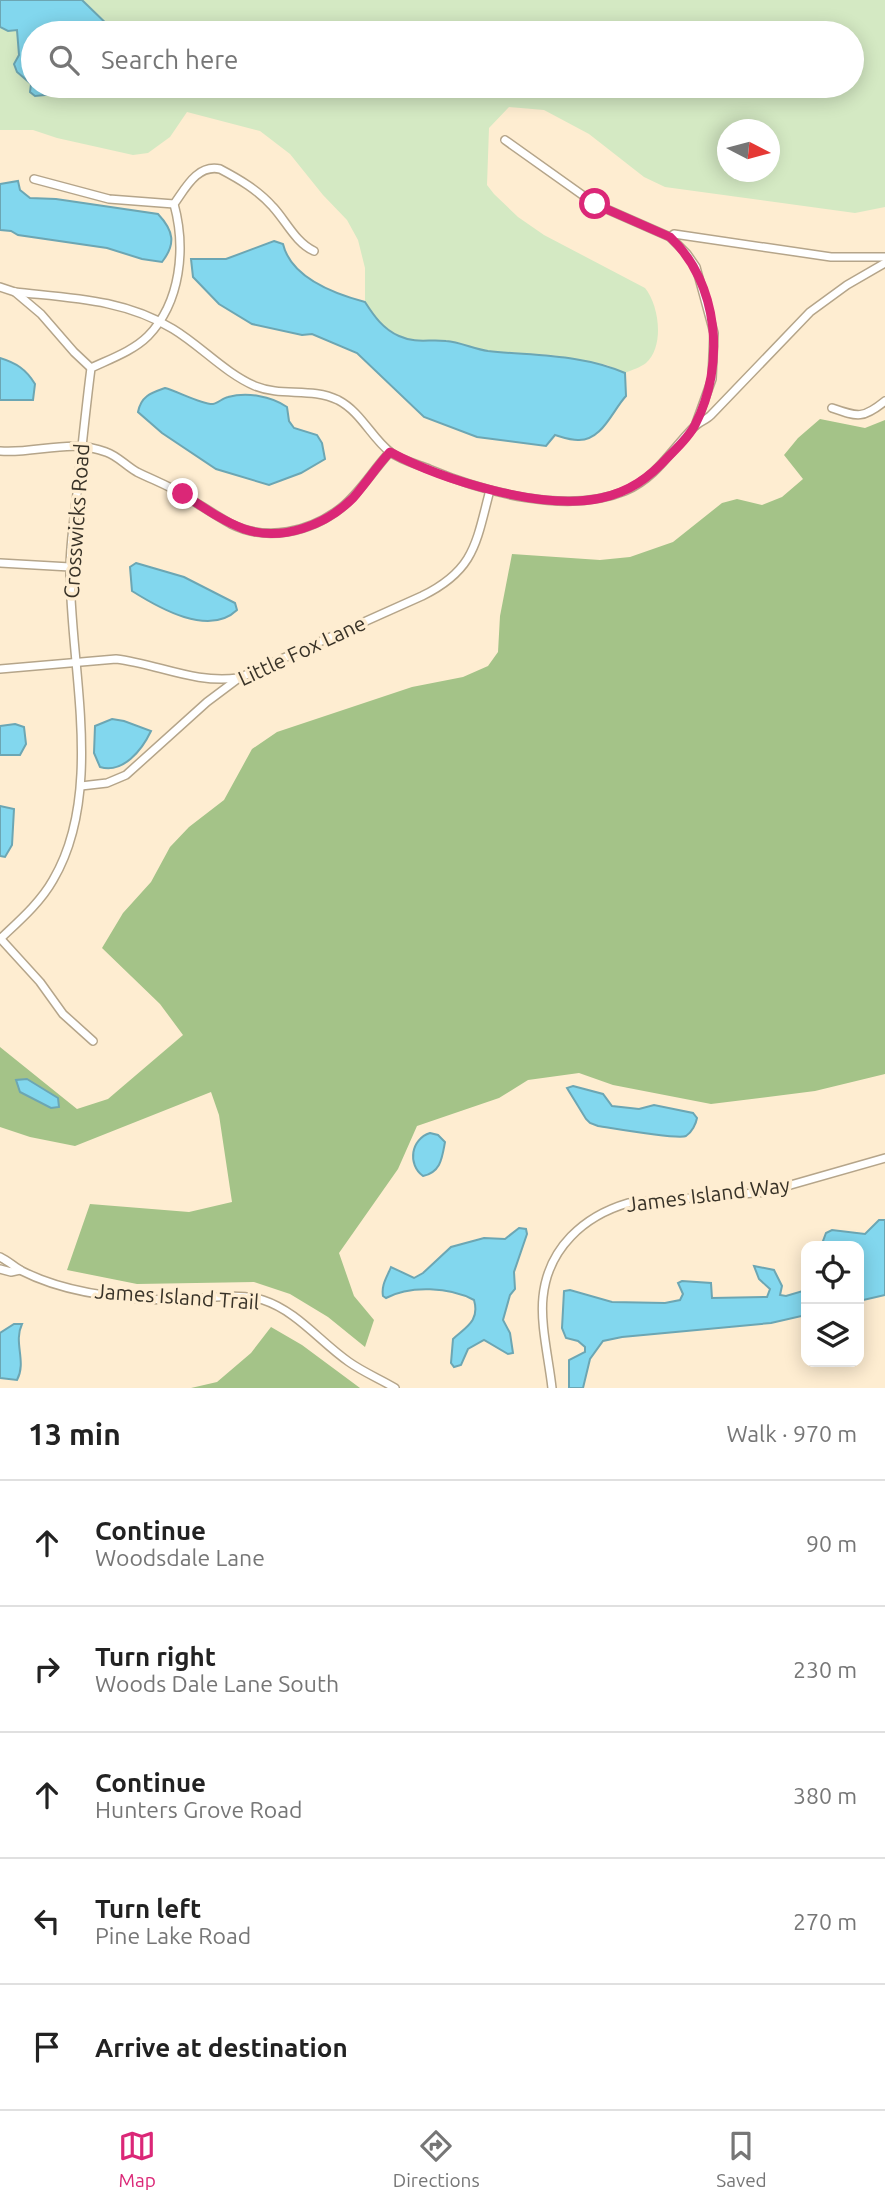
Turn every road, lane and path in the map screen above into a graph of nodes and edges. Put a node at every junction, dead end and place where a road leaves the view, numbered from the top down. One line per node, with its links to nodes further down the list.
1 (505, 140): 4 (street)
2 (34, 179): 3 (street)
3 (174, 204): 5 (street); 10 (street)
4 (670, 237): 6 (street); 14 (street)
5 (314, 251)
6 (885, 257)
7 (885, 263): 14 (street)
8 (0, 287): 9 (street)
9 (15, 292): 10 (street); 11 (street)
10 (159, 321): 11 (street); 17 (street)
11 (91, 368): 15 (street, Crosswicks Road)
12 (885, 401): 13 (street)
13 (832, 408)
14 (695, 426): 18 (street)
15 (82, 447): 16 (street); 17 (street); 20 (street, Crosswicks Road)
16 (0, 451)
17 (390, 452): 18 (street)
18 (489, 490): 23 (street, Little Fox Lane)
19 (0, 563): 20 (street)
20 (70, 567): 21 (street, Crosswicks Road)
21 (76, 661): 22 (street); 23 (street); 24 (street, Crosswicks Road)
22 (0, 669)
23 (239, 678): 24 (street, Little Fox Lane)
24 (81, 786): 25 (street, Crosswicks Road)
25 (0, 939): 26 (street)
26 (93, 1041)
27 (885, 1158): 32 (street, James Island Way)
28 (0, 1257): 30 (street, James Island Trail)
29 (0, 1269): 30 (street, James Island Trail)
30 (20, 1270): 31 (street, James Island Trail)
31 (395, 1388)
32 (552, 1388)

